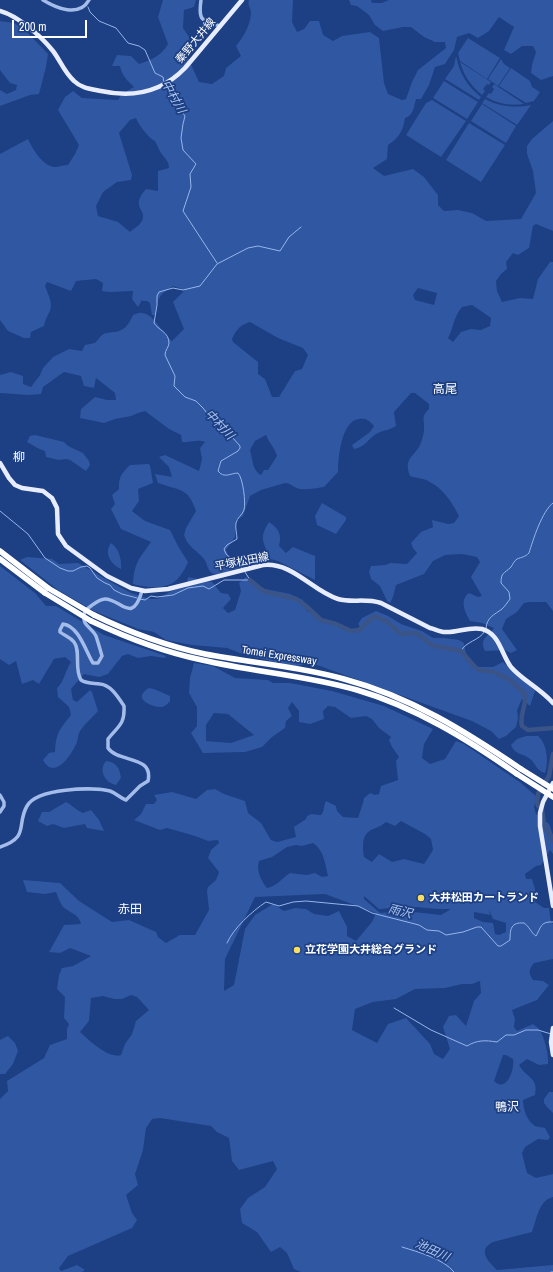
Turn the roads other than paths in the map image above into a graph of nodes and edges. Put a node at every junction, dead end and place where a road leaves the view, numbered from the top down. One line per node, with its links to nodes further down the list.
1 (43, 0): 2 (street)
2 (90, 0)
3 (201, 0): 6 (street)
4 (242, 0): 6 (main road, 秦野大井線)
5 (0, 11): 6 (main road, 秦野大井線)
6 (220, 26)
7 (0, 463): 11 (main road, 平塚松田線)
8 (0, 551): 10 (highway, Tomei Expressway)
9 (0, 559): 10 (highway, Tomei Expressway)
10 (46, 591): 14 (highway, Tomei Expressway, bridge); 16 (highway, Tomei Expressway, bridge)
11 (142, 592): 12 (main road, 平塚松田線); 18 (street)
12 (553, 703)
13 (553, 783): 19 (main road)
14 (553, 789)
15 (0, 795): 17 (street)
16 (553, 797)
17 (0, 812)
18 (0, 847)
19 (553, 906)
20 (553, 1028): 21 (main road)
21 (553, 1055)

